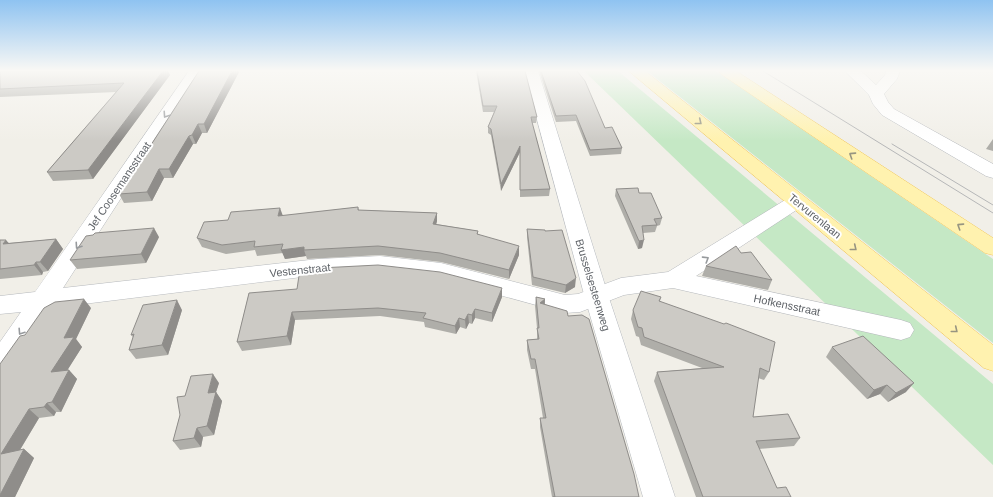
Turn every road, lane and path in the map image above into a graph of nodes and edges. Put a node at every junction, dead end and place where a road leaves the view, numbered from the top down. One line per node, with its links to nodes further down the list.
1 (180, 94): 11 (street, Jef Coosemansstraat, one-way to 11)
2 (537, 94): 10 (street, Brusselsesteenweg)
3 (665, 94): 7 (main road, Tervurenlaan, one-way to 7)
4 (761, 94): 8 (main road, one-way to 4)
5 (877, 94): 6 (street)
6 (993, 172)
7 (797, 201): 9 (street, Hofkensstraat, one-way to 7); 14 (main road, Tervurenlaan, one-way to 14)
8 (993, 248)
9 (673, 280): 10 (street, Hofkensstraat); 13 (street, Hofkensstraat)
10 (597, 298): 11 (street, Vestenstraat); 16 (street, Brusselsesteenweg)
11 (42, 300): 12 (street, Vestenstraat); 15 (street, Jef Coosemansstraat, one-way to 15)
12 (0, 305)
13 (901, 330)
14 (993, 360)
15 (0, 364)
16 (659, 497)

